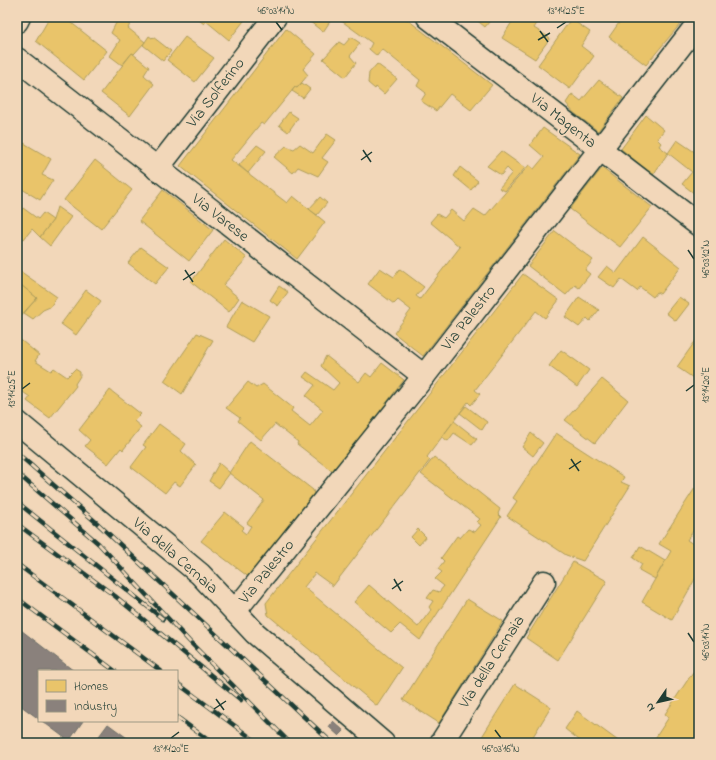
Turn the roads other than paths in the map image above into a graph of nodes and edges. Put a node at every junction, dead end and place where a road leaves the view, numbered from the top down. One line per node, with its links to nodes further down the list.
1 (19, 17): 4 (street)
2 (275, 17): 8 (street, Via Solferino)
3 (428, 17): 7 (street, Via Magenta)
4 (17, 21)
5 (699, 22): 7 (street, Via Palestro)
6 (17, 59): 8 (street, Via Varese)
7 (600, 150): 9 (street, Via Magenta); 10 (street, Via Palestro)
8 (157, 169): 10 (street, Via Varese)
9 (699, 225)
10 (424, 376): 13 (street, Via Palestro)
11 (17, 422): 13 (street, Via della Cernaia)
12 (544, 582): 15 (street, Via della Cernaia)
13 (236, 611): 14 (street, Via della Cernaia)
14 (383, 743)
15 (441, 743)

